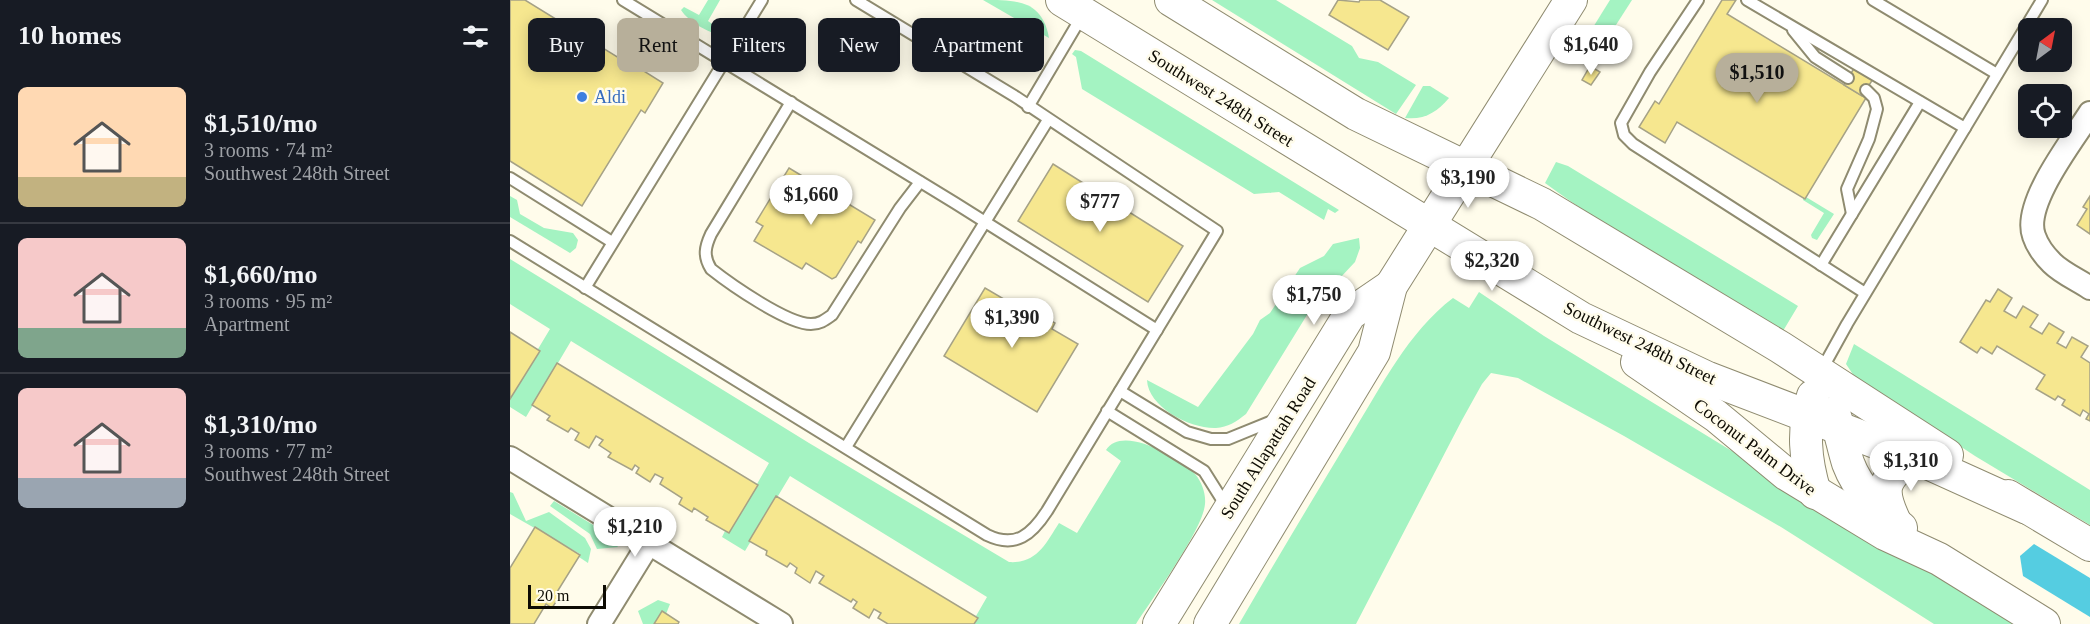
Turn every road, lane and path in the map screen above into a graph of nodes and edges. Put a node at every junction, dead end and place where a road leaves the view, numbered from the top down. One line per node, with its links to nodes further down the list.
1 (623, 0): 13 (lane)
2 (762, 0): 11 (lane)
3 (856, 0): 21 (lane)
4 (1171, 0): 25 (street, Southwest 248th Street)
5 (1571, 0): 25 (street, South Allapattah Road)
6 (1698, 0): 33 (lane)
7 (1747, 0): 12 (lane)
8 (1873, 0): 16 (lane)
9 (2042, 0): 16 (lane)
10 (1073, 7): 21 (lane); 30 (street, Southwest 248th Street)
11 (751, 18)
12 (1789, 26): 17 (lane); 20 (lane)
13 (711, 55)
14 (717, 72): 32 (lane)
15 (740, 72): 19 (lane)
16 (1997, 74): 24 (lane)
17 (1848, 78)
18 (1866, 90): 28 (lane)
19 (791, 102): 27 (lane); 27 (lane)
20 (1920, 102): 24 (lane); 28 (lane)
21 (1028, 107): 23 (lane)
22 (2090, 113): 36 (street)
23 (1048, 120): 29 (lane); 39 (lane)
24 (1965, 128): 37 (lane)
25 (1465, 167): 30 (street, South Allapattah Road); 40 (street, Southwest 248th Street)
26 (510, 178): 32 (lane)
27 (920, 182): 29 (lane)
28 (1852, 214): 33 (lane)
29 (985, 222): 39 (lane); 46 (lane)
30 (1429, 225): 34 (street, South Allapattah Road); 38 (street, Southwest 248th Street)
31 (510, 242): 35 (lane)
32 (612, 242): 35 (lane)
33 (1821, 265): 37 (lane)
34 (1391, 286): 44 (street, South Allapattah Road); 59 (street, South Allapattah Road)
35 (585, 288): 46 (lane)
36 (2090, 288)
37 (1865, 293): 40 (lane)
38 (1581, 318): 43 (street, Southwest 248th Street); 49 (street, Coconut Palm Drive)
39 (1157, 330): 41 (lane)
40 (1820, 372): 43 (street); 45 (street, Coconut Palm Drive); 50 (street, Southwest 248th Street)
41 (1120, 392): 42 (lane); 44 (lane)
42 (1107, 411): 46 (lane); 51 (lane)
43 (1807, 414): 45 (street, Southwest 248th Street); 49 (street)
44 (1288, 415): 51 (street, South Allapattah Road)
45 (1839, 427): 47 (street, Southwest 248th Street); 52 (street, Coconut Palm Drive)
46 (846, 447)
47 (1912, 456): 50 (street, Southwest 248th Street); 52 (street)
48 (510, 458): 53 (street)
49 (1815, 493): 55 (street, Coconut Palm Drive)
50 (2026, 508): 54 (street, Southwest 248th Street)
51 (1229, 511): 58 (street, South Allapattah Road)
52 (1897, 525): 55 (street, Coconut Palm Drive)
53 (649, 543): 56 (street); 57 (street)
54 (2090, 545)
55 (1939, 559): 60 (street, Coconut Palm Drive)
56 (599, 624)
57 (781, 624)
58 (1159, 624)
59 (1210, 624)
60 (2044, 624)

